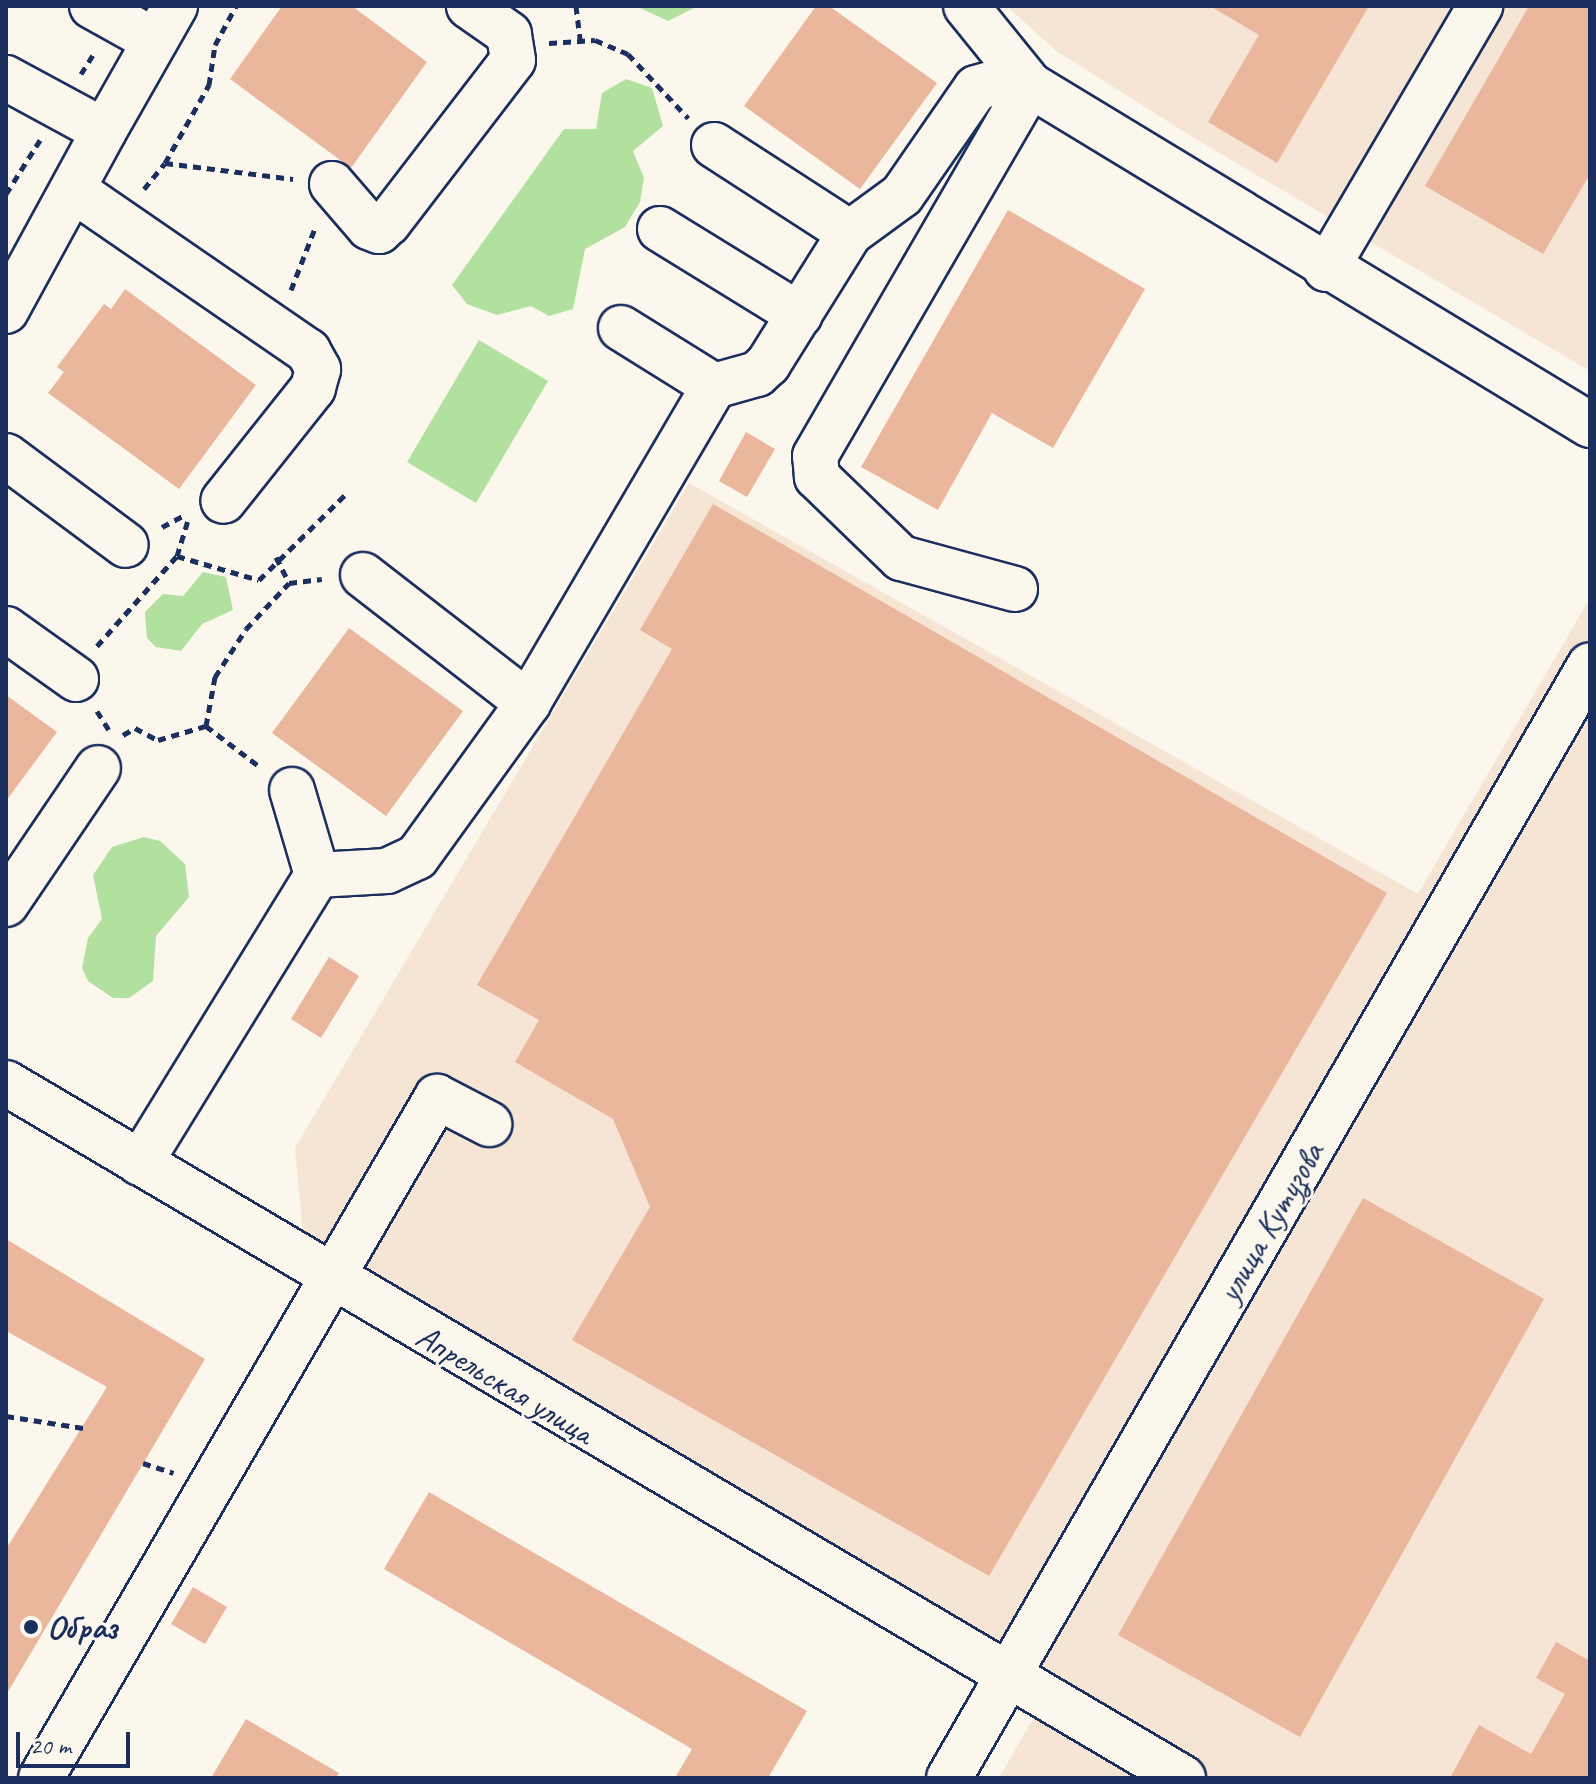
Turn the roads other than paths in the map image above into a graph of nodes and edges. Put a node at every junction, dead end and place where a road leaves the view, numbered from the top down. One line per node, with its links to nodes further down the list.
1 (92, 6): 5 (street)
2 (469, 6): 10 (street)
3 (966, 6): 7 (street)
4 (1480, 6): 14 (street)
5 (165, 23): 8 (street)
6 (6, 78): 8 (street)
7 (1024, 80): 13 (street); 14 (street); 24 (street)
8 (104, 131): 11 (street)
9 (714, 145): 13 (street)
10 (332, 184)
11 (75, 191): 15 (street); 21 (street)
12 (660, 229): 16 (street)
13 (850, 233): 16 (street)
14 (1326, 269): 19 (street)
15 (6, 311)
16 (800, 315): 18 (street)
17 (621, 328): 18 (street)
18 (714, 386): 28 (street)
19 (1590, 425)
20 (6, 456): 22 (street)
21 (223, 501)
22 (126, 545)
23 (363, 575): 28 (street)
24 (1015, 589)
25 (6, 629): 27 (street)
26 (1590, 665): 37 (street, улица Кутузова)
27 (76, 679)
28 (528, 703): 31 (street)
29 (98, 768): 32 (street)
30 (292, 790): 31 (street)
31 (317, 875): 35 (street)
32 (6, 904)
33 (6, 1083): 35 (street, Апрельская улица)
34 (489, 1124): 36 (street)
35 (140, 1163): 36 (street, Апрельская улица)
36 (331, 1281): 37 (street, Апрельская улица); 38 (street)
37 (1007, 1680): 39 (street, улица Кутузова); 40 (street, Апрельская улица)
38 (41, 1778)
39 (949, 1778)
40 (1183, 1778)

